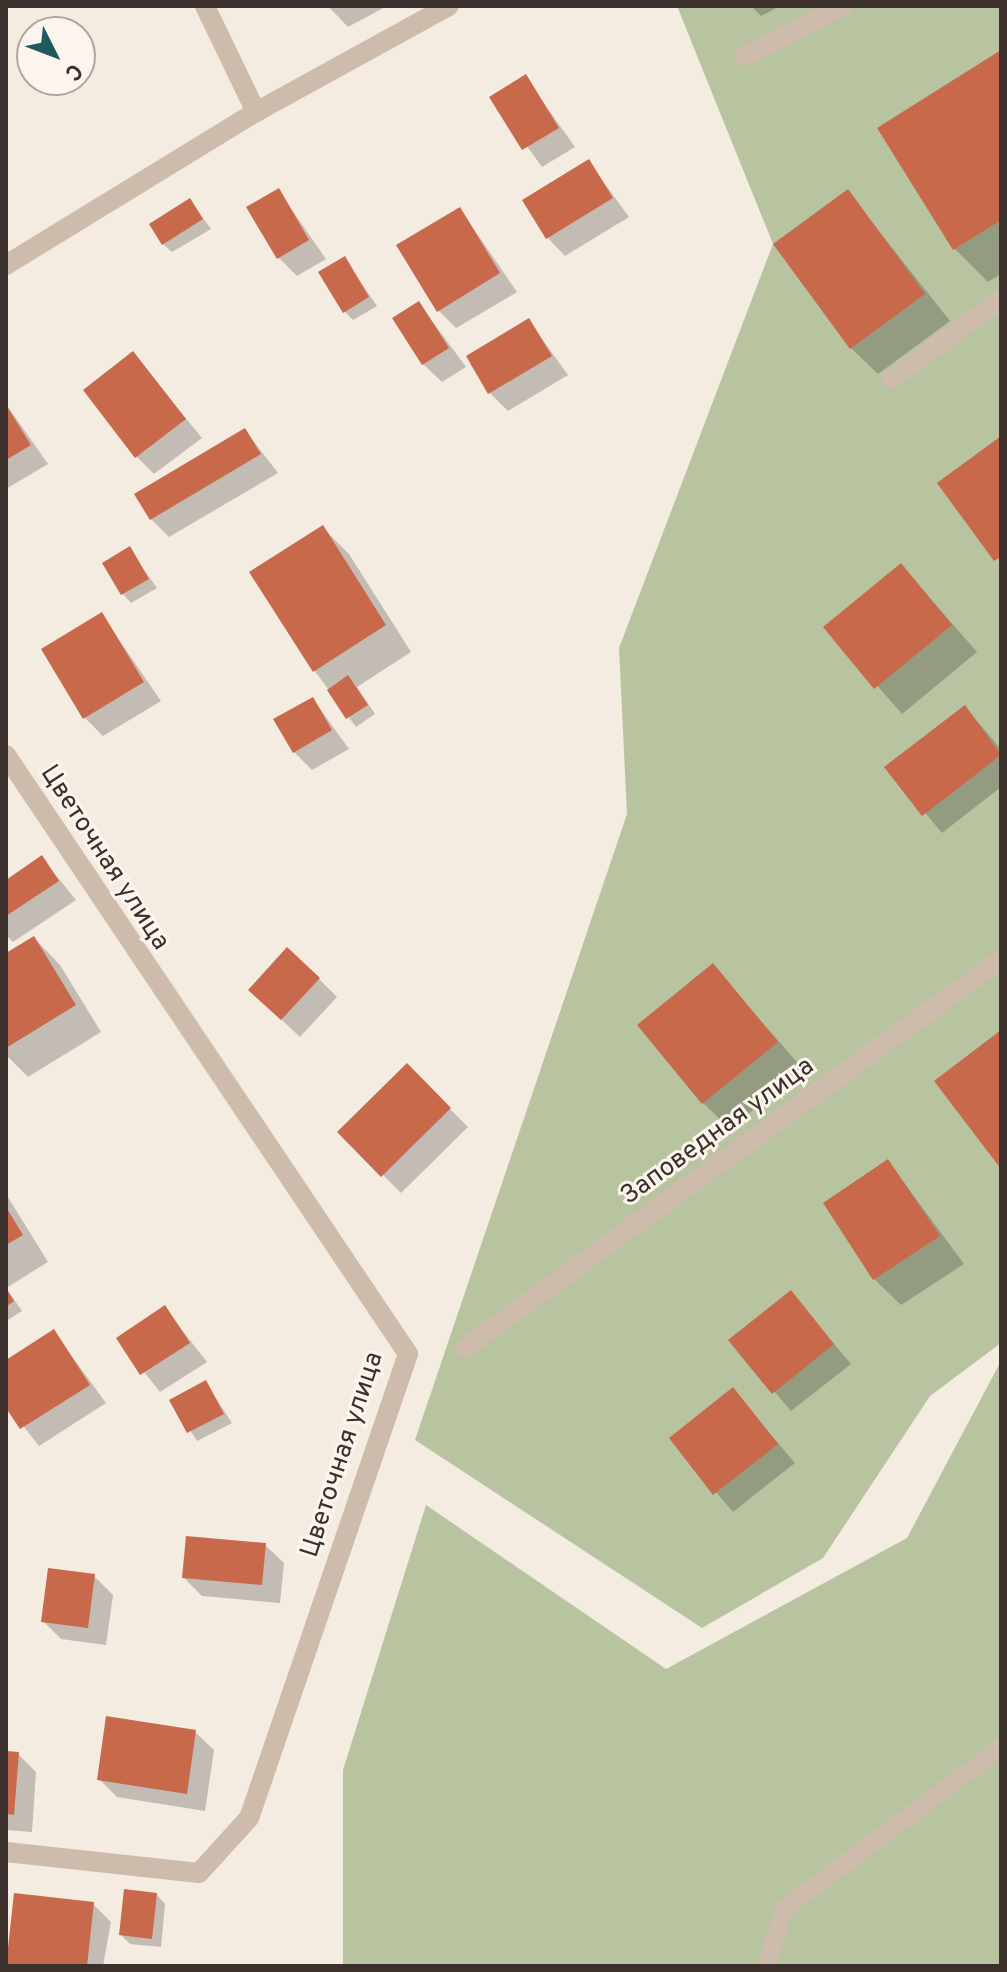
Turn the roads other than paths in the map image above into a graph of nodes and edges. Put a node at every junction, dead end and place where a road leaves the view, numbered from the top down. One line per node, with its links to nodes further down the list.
1 (205, 6): 5 (street)
2 (449, 6): 5 (street)
3 (843, 6): 4 (street)
4 (745, 56)
5 (256, 112): 6 (street)
6 (6, 265)
7 (1001, 299): 8 (street)
8 (891, 379)
9 (6, 755): 13 (street, Цветочная улица)
10 (1001, 959): 11 (street, Заповедная улица)
11 (465, 1348)
12 (1001, 1747): 14 (lane)
13 (6, 1852)
14 (766, 1966)

